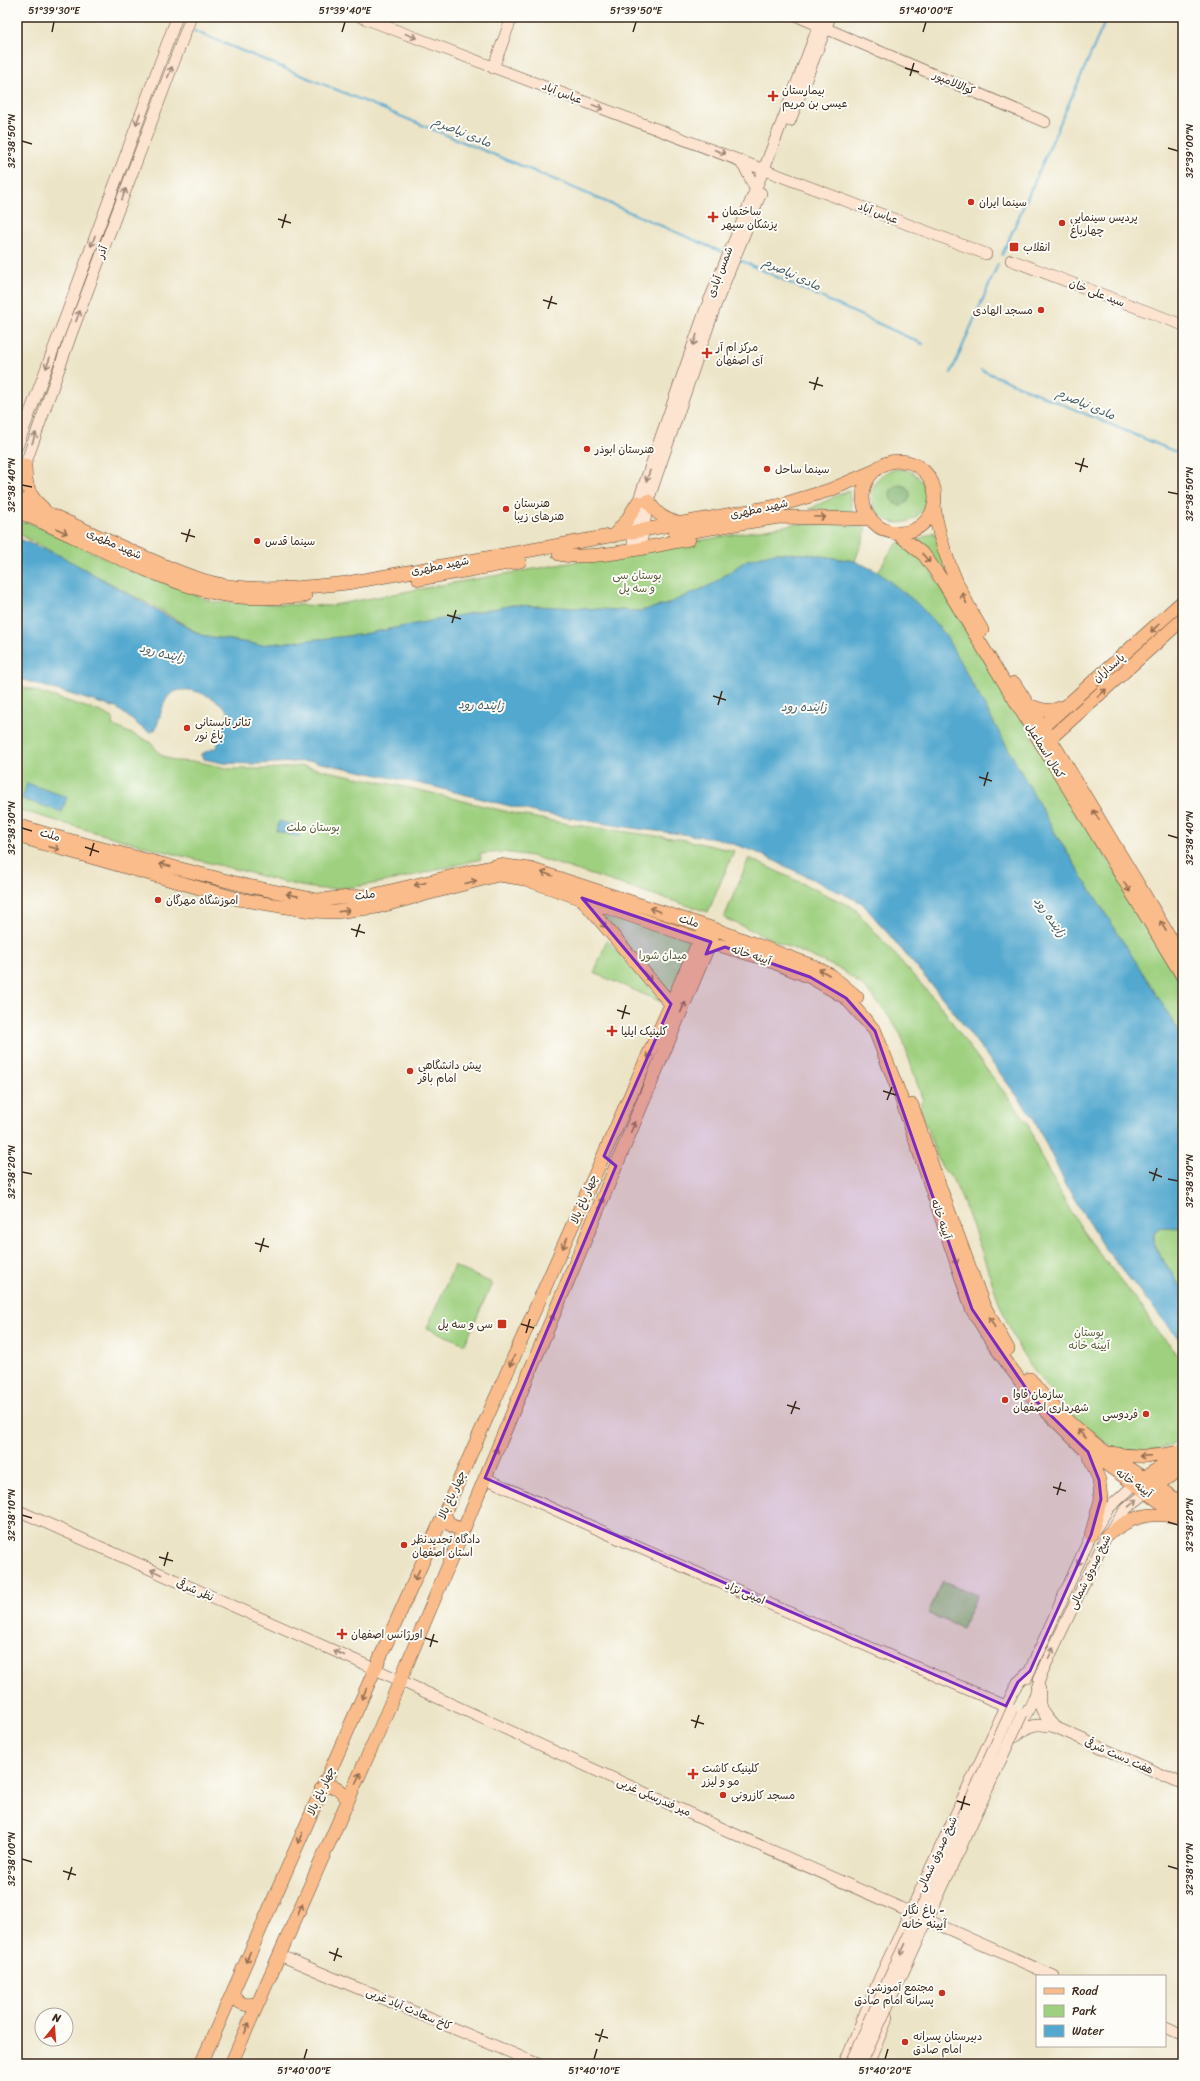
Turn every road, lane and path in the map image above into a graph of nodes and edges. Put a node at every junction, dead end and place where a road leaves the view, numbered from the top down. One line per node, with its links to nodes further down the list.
1 (176, 17): 7 (main road, آذر)
2 (191, 17): 8 (main road, آذر)
3 (361, 17): 9 (main road, عباس آباد, one-way to 9)
4 (512, 17): 9 (main road)
5 (799, 17): 6 (main road, کوالالامپور)
6 (824, 21): 10 (main road, کوالالامپور); 12 (main road, شمس آبادی)
7 (171, 32): 8 (main road); 18 (main road, آذر, one-way to 18)
8 (184, 37): 19 (main road, آذر, one-way to 8)
9 (494, 68): 11 (main road, عباس آباد, one-way to 11)
10 (1045, 122)
11 (738, 159): 12 (main road, عباس آباد); 13 (main road)
12 (767, 170): 13 (main road, شمس آبادی); 14 (main road, عباس آباد); 17 (main road, شمس آبادی)
13 (755, 189): 17 (main road, شمس آبادی, one-way to 17)
14 (986, 254)
15 (1011, 260): 16 (main road, سید علی خان)
16 (1183, 325)
17 (692, 365): 23 (main road, شمس آبادی)
18 (17, 447)
19 (25, 465): 21 (main road, آذر); 26 (main road)
20 (872, 472): 24 (main road); 28 (main road); 29 (main road, شهید مطهری)
21 (17, 488)
22 (17, 499): 26 (main road, شهید مطهری)
23 (643, 502): 29 (main road); 31 (main road, شمس آبادی); 32 (main road)
24 (934, 506): 30 (main road); 37 (main road, کمال اسماعیل, one-way to 24)
25 (20, 513): 33 (main road, شهید مطهری, one-way to 33)
26 (50, 514): 32 (main road, شهید مطهری)
27 (802, 517): 28 (main road, شهید مطهری, one-way to 28); 31 (main road, شهید مطهری); 33 (main road)
28 (870, 519): 30 (main road)
29 (682, 524): 31 (main road, شهید مطهری)
30 (897, 533): 40 (main road, کمال اسماعیل, one-way to 40)
31 (638, 535): 32 (main road, شهید مطهری); 33 (main road, شهید مطهری)
32 (612, 536)
33 (559, 554)
34 (1183, 601): 36 (main road, پاسداران, one-way to 36)
35 (1183, 619): 38 (main road, پاسداران, one-way to 35)
36 (1071, 702): 37 (main road); 38 (main road); 40 (main road, پاسداران)
37 (1026, 704): 40 (main road, کمال اسماعیل)
38 (1085, 709): 39 (main road, پاسداران)
39 (1072, 721): 41 (main road, پاسداران); 42 (main road)
40 (1038, 731): 41 (main road, کمال اسماعیل)
41 (1046, 743): 42 (main road, کمال اسماعیل)
42 (1055, 757): 45 (main road, کمال اسماعیل)
43 (17, 825): 47 (main road, ملت, one-way to 43)
44 (17, 836): 46 (main road, ملت, one-way to 46)
45 (1122, 868): 51 (main road, کمال اسماعیل, one-way to 45); 52 (main road, کمال اسماعیل, one-way to 52)
46 (582, 898): 48 (main road, ملت); 53 (main road, one-way to 53)
47 (710, 928): 48 (main road, چهار باغ بالا); 60 (main road, آیینه خانه, one-way to 47)
48 (705, 941): 49 (main road, آیینه خانه); 50 (main road, چهار باغ بالا); 53 (main road, چهار باغ بالا)
49 (726, 947): 50 (main road); 61 (main road, آیینه خانه, one-way to 61)
50 (705, 955): 55 (main road, چهار باغ بالا, one-way to 50)
51 (1183, 959)
52 (1183, 978)
53 (671, 1004): 54 (main road, چهار باغ بالا, one-way to 54)
54 (604, 1156): 55 (main road); 56 (main road, چهار باغ بالا)
55 (618, 1163): 57 (main road, چهار باغ بالا)
56 (596, 1171): 57 (main road); 58 (main road, چهار باغ بالا, one-way to 58)
57 (610, 1178): 59 (main road, چهار باغ بالا, one-way to 57)
58 (484, 1425): 59 (main road); 69 (main road, چهار باغ بالا)
59 (504, 1432): 64 (main road, چهار باغ بالا, one-way to 59)
60 (1103, 1451): 62 (main road, one-way to 60); 65 (main road, آیینه خانه)
61 (1088, 1452): 65 (main road, آیینه خانه); 73 (main road)
62 (1183, 1452): 65 (main road)
63 (1183, 1467): 66 (main road)
64 (485, 1478): 71 (main road, چهار باغ بالا); 77 (main road, امینی نژاد)
65 (1140, 1481): 66 (main road, آیینه خانه); 73 (main road, شیخ صدوق شمالی)
66 (1151, 1489): 67 (main road, آیینه خانه); 70 (main road, آیینه خانه); 72 (main road, شیخ صدوق شمالی, one-way to 66)
67 (1183, 1504)
68 (17, 1510): 74 (main road, نظر شرقی, one-way to 68)
69 (444, 1514): 71 (main road); 74 (main road, چهار باغ بالا, one-way to 74)
70 (1183, 1518): 72 (main road)
71 (464, 1528): 76 (main road, چهار باغ بالا)
72 (1107, 1535): 75 (main road, شیخ صدوق شمالی, one-way to 72)
73 (1091, 1536): 77 (main road, شیخ صدوق شمالی, one-way to 77)
74 (374, 1669): 76 (main road, نظر شرقی); 81 (main road, چهار باغ بالا, one-way to 81)
75 (1041, 1676): 77 (main road, شیخ صدوق شمالی); 78 (main road); 79 (main road, شیخ صدوق شمالی)
76 (400, 1680): 82 (main road, چهار باغ بالا, one-way to 76); 85 (main road, میر فندرسکی غربی)
77 (1013, 1710): 83 (main road, شیخ صدوق شمالی); 99 (main road, شیخ صدوق شمالی, one-way to 99, bridge); 100 (main road, شیخ صدوق شمالی, bridge)
78 (1055, 1727): 79 (main road); 80 (main road, هفت دست شرقی)
79 (1015, 1737): 84 (main road, شیخ صدوق شمالی)
80 (1183, 1784)
81 (321, 1789): 82 (main road); 91 (main road, چهار باغ بالا, one-way to 91)
82 (348, 1800): 89 (main road, چهار باغ بالا, one-way to 82)
83 (918, 1895): 84 (main road); 85 (main road, شیخ صدوق شمالی)
84 (939, 1904): 86 (main road, شیخ صدوق شمالی)
85 (910, 1912): 86 (main road, میر فندرسکی غربی); 87 (main road, شیخ صدوق شمالی)
86 (932, 1921): 88 (main road, شیخ صدوق شمالی); 90 (main road, میر فندرسکی غربی)
87 (902, 1928): 88 (main road); 98 (main road, شیخ صدوق شمالی)
88 (924, 1936): 101 (main road, شیخ صدوق شمالی)
89 (279, 1955): 92 (main road, چهار باغ بالا); 97 (main road, کاخ سعادت آباد غربی)
90 (1052, 1975)
91 (232, 1993): 92 (main road); 95 (main road, چهار باغ بالا)
92 (258, 2002): 96 (main road, چهار باغ بالا, one-way to 92)
93 (1166, 2026): 94 (main road)
94 (1183, 2034)
95 (202, 2064)
96 (231, 2064)
97 (538, 2064)
98 (844, 2064)
99 (850, 2064)
100 (861, 2064)
101 (868, 2064)

